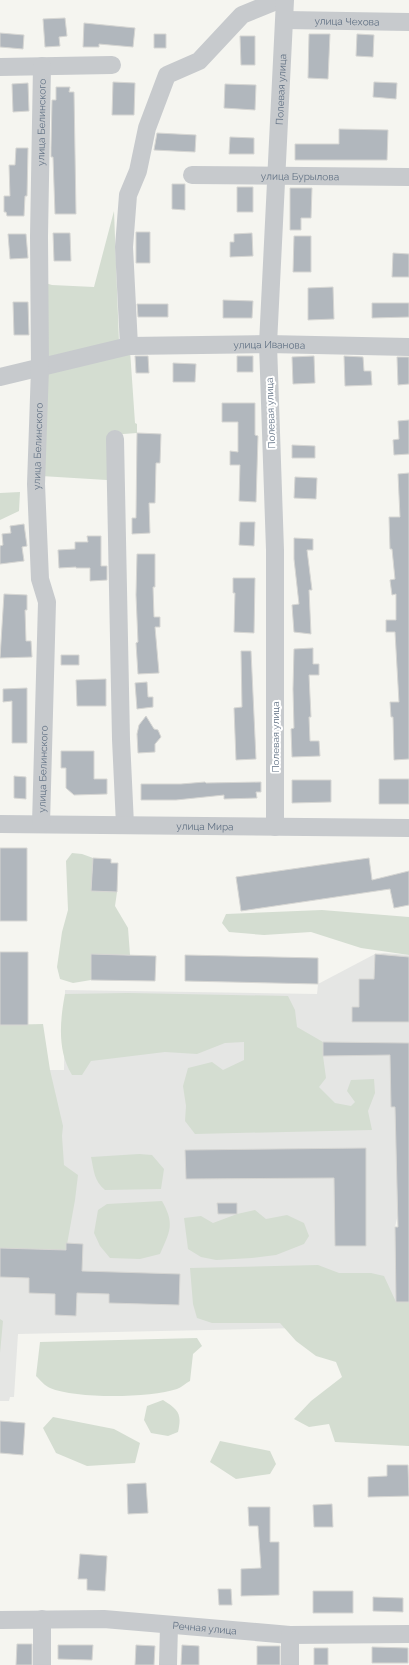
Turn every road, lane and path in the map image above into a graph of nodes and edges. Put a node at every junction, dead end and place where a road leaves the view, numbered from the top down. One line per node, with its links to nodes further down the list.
1 (279, 0): 12 (street)
2 (285, 0): 3 (street, Полевая улица)
3 (285, 20): 4 (street, улица Чехова); 9 (street, Полевая улица)
4 (409, 22)
5 (112, 65): 6 (street)
6 (42, 66): 7 (street); 14 (street, улица Белинского)
7 (0, 67)
8 (192, 175): 9 (street, улица Бурылова)
9 (277, 176): 10 (street, улица Бурылова); 11 (street, Полевая улица)
10 (409, 177)
11 (268, 344): 12 (street, улица Иванова); 13 (street, улица Иванова); 20 (street, Полевая улица)
12 (129, 346): 14 (street, улица Иванова)
13 (409, 347)
14 (40, 368): 15 (street, улица Иванова); 18 (street, улица Белинского)
15 (0, 377)
16 (115, 439): 19 (street)
17 (0, 824): 18 (street, улица Мира)
18 (41, 824): 19 (street, улица Мира)
19 (125, 825): 20 (street, улица Мира)
20 (276, 827): 21 (street, улица Мира)
21 (409, 828)
22 (42, 1619): 23 (street, Речная улица); 24 (street, Речная улица); 27 (street)
23 (0, 1620)
24 (169, 1624): 26 (street, Речная улица); 28 (street)
25 (409, 1634): 26 (street, Речная улица)
26 (290, 1635): 29 (street)
27 (42, 1665)
28 (168, 1665)
29 (290, 1665)

